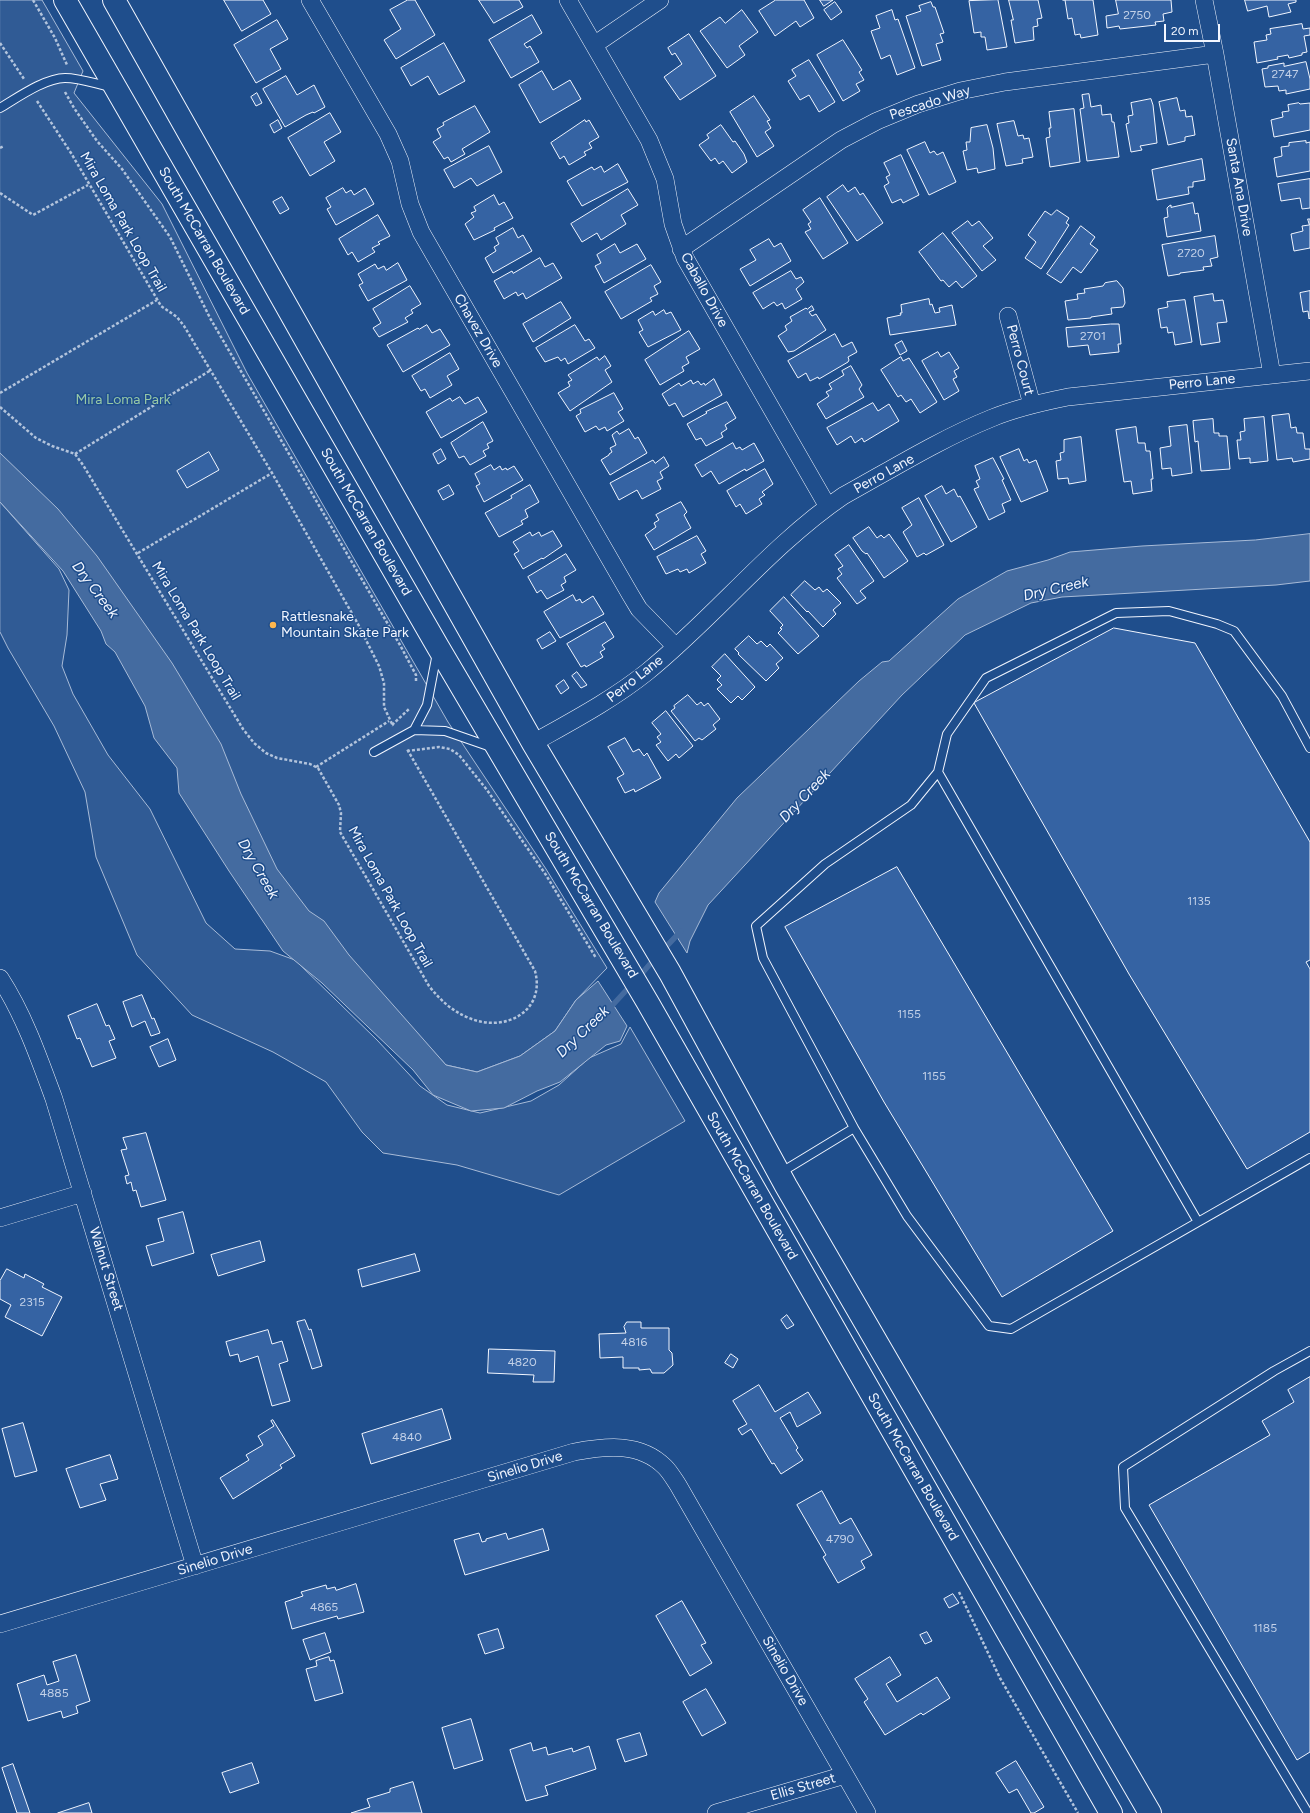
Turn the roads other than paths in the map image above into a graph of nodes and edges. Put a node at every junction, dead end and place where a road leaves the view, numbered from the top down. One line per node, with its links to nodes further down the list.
1 (65, 0): 9 (main road, South McCarran Boulevard)
2 (114, 0): 20 (main road, South McCarran Boulevard)
3 (310, 0): 18 (street, Chavez Drive)
4 (568, 0): 7 (street, Caballo Drive)
5 (660, 0): 7 (street)
6 (1204, 0): 8 (street, Santa Ana Drive)
7 (594, 45): 11 (street, Caballo Drive)
8 (1215, 54): 11 (street, Pescado Way); 14 (street, Santa Ana Drive)
9 (114, 87): 10 (lane); 17 (main road, South McCarran Boulevard)
10 (0, 108)
11 (681, 249): 16 (street, Caballo Drive)
12 (1008, 316): 15 (street, Perro Court)
13 (1310, 371): 14 (street, Perro Lane)
14 (1272, 375): 15 (street, Perro Lane)
15 (1032, 405): 16 (street, Perro Lane)
16 (828, 507): 18 (street, Perro Lane)
17 (438, 646): 19 (lane); 22 (main road, South McCarran Boulevard)
18 (676, 647): 20 (street, Perro Lane)
19 (414, 730): 22 (lane); 23 (lane)
20 (533, 742): 28 (main road, South McCarran Boulevard)
21 (1310, 748): 24 (lane)
22 (499, 750): 38 (main road, South McCarran Boulevard)
23 (374, 752)
24 (938, 772): 26 (lane); 31 (lane)
25 (0, 978): 29 (street, Walnut Street)
26 (854, 1128): 28 (lane); 31 (lane)
27 (1310, 1158): 31 (lane)
28 (779, 1174): 39 (main road, South McCarran Boulevard)
29 (83, 1193): 30 (street); 33 (street, Walnut Street)
30 (0, 1218)
31 (1198, 1222)
32 (1310, 1351): 40 (lane)
33 (195, 1566): 34 (street, Sinelio Drive); 35 (street, Sinelio Drive)
34 (0, 1624)
35 (845, 1775): 36 (street, Ellis Street); 37 (street, Sinelio Drive)
36 (716, 1813)
37 (867, 1813)
38 (1111, 1813)
39 (1150, 1813)
40 (1308, 1813)

